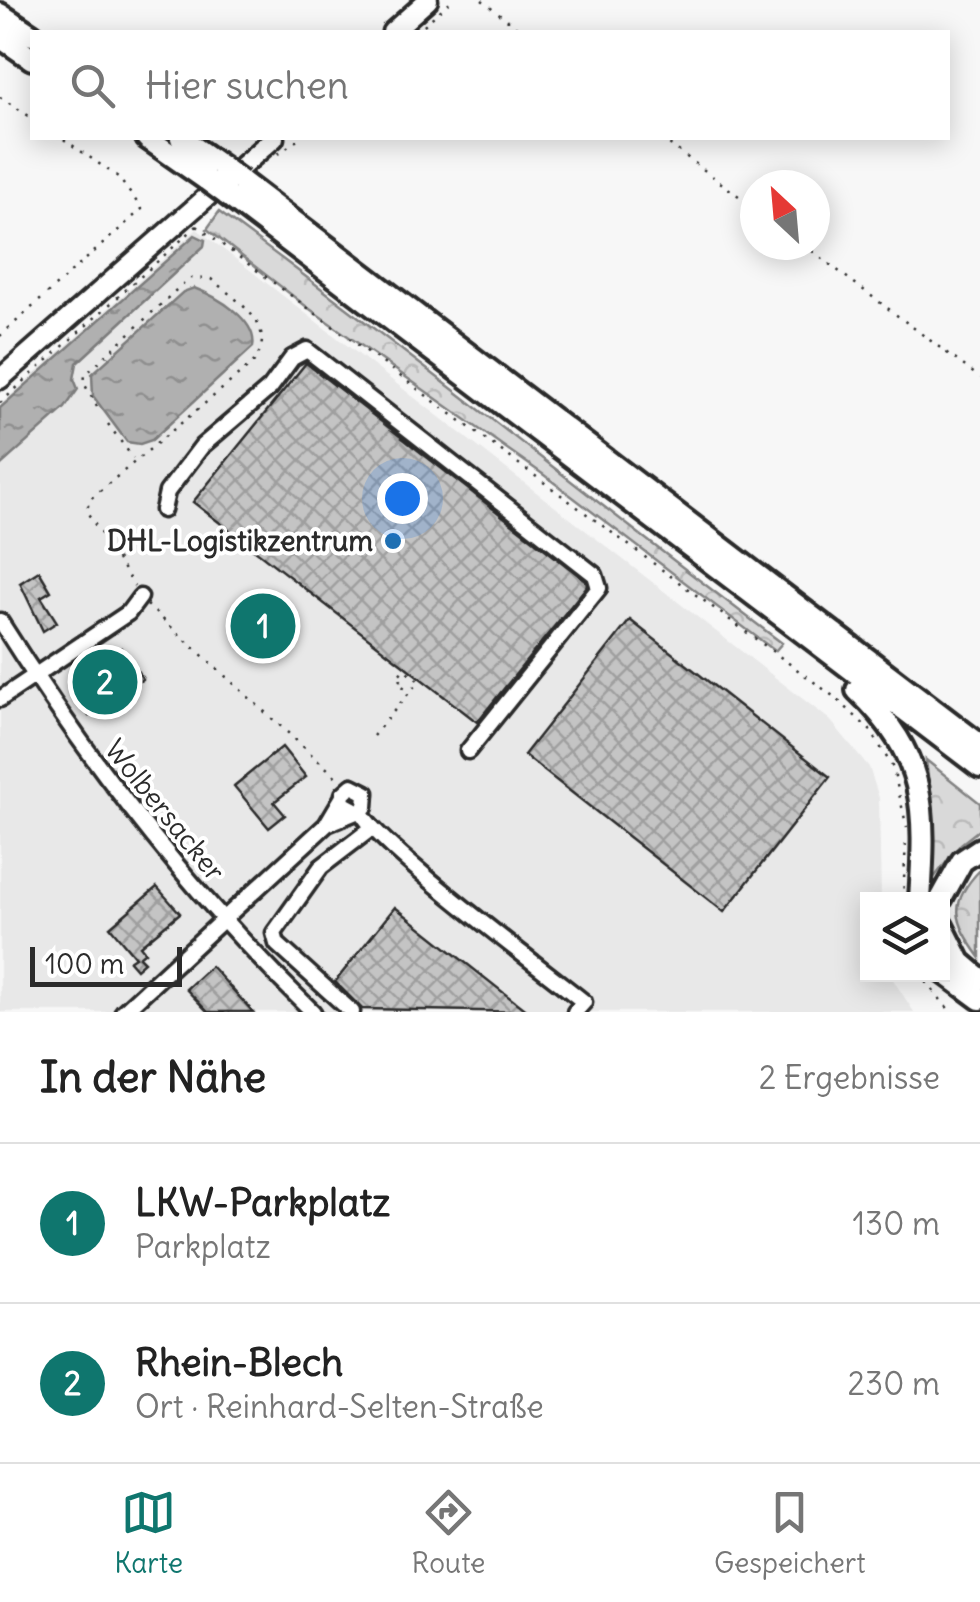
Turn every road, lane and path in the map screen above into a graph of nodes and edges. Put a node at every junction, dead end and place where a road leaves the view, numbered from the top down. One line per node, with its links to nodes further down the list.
1 (428, 0): 5 (main road)
2 (452, 0): 6 (path)
3 (482, 0): 7 (path)
4 (0, 14): 8 (highway)
5 (394, 30)
6 (418, 30)
7 (520, 30)
8 (30, 34)
9 (0, 37): 10 (highway)
10 (30, 58)
11 (0, 97): 12 (path)
12 (30, 117)
13 (65, 140): 24 (path)
14 (151, 140): 18 (highway)
15 (183, 140): 18 (highway)
16 (664, 140): 20 (path)
17 (275, 146): 26 (main road)
18 (214, 174): 19 (highway, bridge)
19 (233, 187): 31 (highway); 39 (highway)
20 (740, 197)
21 (207, 214): 22 (path)
22 (197, 226): 27 (path); 47 (path)
23 (824, 260): 25 (path)
24 (0, 336)
25 (980, 378)
26 (0, 379)
27 (0, 403)
28 (97, 407): 30 (path)
29 (108, 424): 30 (path)
30 (134, 460): 33 (path)
31 (620, 496): 41 (highway); 48 (highway)
32 (163, 510): 40 (street)
33 (140, 597): 35 (street); 42 (path)
34 (0, 621): 35 (street, Wolbersacker)
35 (35, 674): 37 (street); 50 (street, Wolbersacker)
36 (402, 689): 38 (path)
37 (0, 698)
38 (373, 736)
39 (980, 745)
40 (468, 750)
41 (980, 767)
42 (346, 792): 43 (street); 43 (street); 44 (street)
43 (359, 811): 44 (street); 45 (street)
44 (326, 825): 50 (street)
45 (372, 828): 58 (street); 59 (street)
46 (980, 849): 49 (highway)
47 (904, 892)
48 (921, 892)
49 (945, 892)
50 (223, 920): 56 (street); 57 (street, Wolbersacker)
51 (950, 942): 53 (highway)
52 (950, 977): 55 (highway)
53 (980, 979)
54 (925, 982): 60 (path)
55 (980, 999)
56 (123, 1012)
57 (313, 1012)
58 (352, 1012)
59 (576, 1012)
60 (950, 1012)

